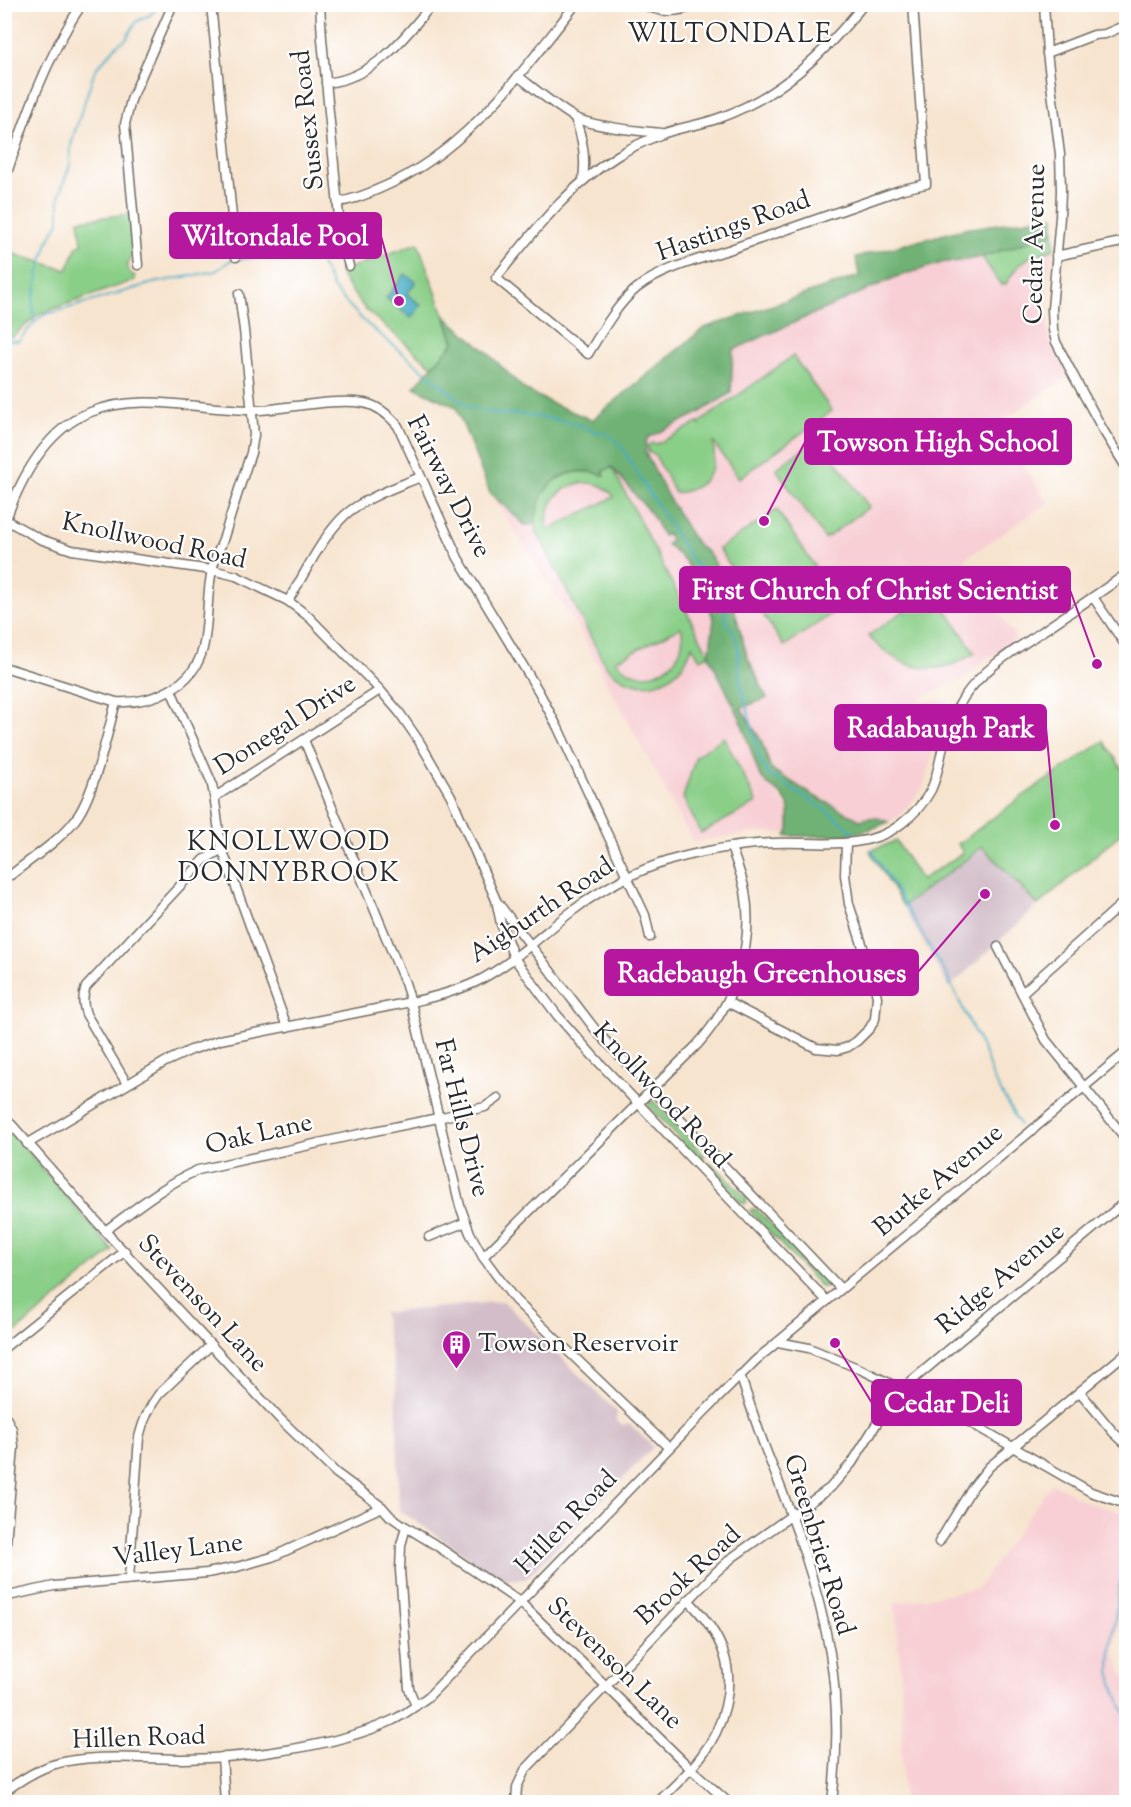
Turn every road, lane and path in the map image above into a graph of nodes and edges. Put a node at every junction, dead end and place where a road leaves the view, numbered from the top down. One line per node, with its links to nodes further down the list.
1 (82, 4): 19 (street)
2 (173, 4): 24 (street)
3 (211, 4): 23 (street)
4 (320, 4): 15 (street, Sussex Road)
5 (432, 4): 15 (street)
6 (576, 4): 14 (street)
7 (642, 4): 8 (street)
8 (698, 4)
9 (864, 4): 17 (street)
10 (913, 4): 18 (street, Hastings Road)
11 (1044, 4): 13 (street, Cedar Avenue)
12 (1126, 25): 13 (street)
13 (1047, 53): 22 (street, Cedar Avenue)
14 (518, 76): 16 (street); 20 (street)
15 (326, 83): 20 (street, Sussex Road)
16 (575, 118): 17 (street); 18 (street)
17 (664, 133): 18 (street)
18 (583, 180)
19 (4, 182)
20 (338, 202): 25 (street, Sussex Road)
21 (1126, 241): 22 (street)
22 (1056, 256): 28 (street, Cedar Avenue)
23 (236, 257)
24 (138, 265)
25 (349, 266)
26 (239, 294): 27 (street)
27 (251, 410): 29 (street, Fairway Drive); 30 (street, Fairway Drive); 31 (street)
28 (1126, 467)
29 (420, 477): 34 (street); 46 (street, Fairway Drive)
30 (5, 520): 31 (street, Knollwood Road)
31 (212, 570): 34 (street, Knollwood Road); 37 (street)
32 (1126, 574): 33 (street, Aigburth Road)
33 (1093, 597): 35 (street); 42 (street, Aigburth Road)
34 (288, 601): 38 (street, Knollwood Road)
35 (1126, 646)
36 (4, 667): 39 (street)
37 (171, 690): 39 (street); 41 (street)
38 (380, 690): 40 (street, Donegal Drive); 47 (street, Knollwood Road)
39 (116, 702): 45 (street)
40 (304, 740): 41 (street, Donegal Drive); 54 (street, Far Hills Drive)
41 (215, 797): 44 (street)
42 (846, 843): 43 (street, Aigburth Road); 55 (street)
43 (731, 847): 46 (street, Aigburth Road); 55 (street)
44 (222, 849): 56 (street); 58 (street)
45 (11, 875)
46 (628, 877): 49 (street, Fairway Drive); 50 (street, Aigburth Road)
47 (495, 900): 50 (street, Knollwood Road); 52 (street, Knollwood Road)
48 (1126, 900): 53 (street)
49 (650, 937)
50 (530, 946): 52 (street, Aigburth Road); 60 (street, Knollwood Road)
51 (998, 947): 53 (street)
52 (514, 958): 54 (street, Aigburth Road); 62 (street, Knollwood Road)
53 (1022, 993): 59 (street)
54 (411, 1002): 56 (street, Aigburth Road); 64 (street, Far Hills Drive)
55 (727, 1002): 60 (street)
56 (287, 1027): 58 (street, Aigburth Road)
57 (1126, 1052): 59 (street, Burke Avenue)
58 (127, 1084): 66 (street, Aigburth Road)
59 (1084, 1087): 65 (street); 73 (street, Burke Avenue)
60 (651, 1090): 62 (street); 73 (street, Knollwood Road)
61 (498, 1098): 64 (street, Oak Lane)
62 (637, 1104): 72 (street); 74 (street, Knollwood Road)
63 (4, 1116): 66 (street, Stevenson Lane)
64 (438, 1118): 68 (street, Far Hills Drive); 69 (street, Oak Lane)
65 (1126, 1139)
66 (27, 1144): 69 (street, Stevenson Lane)
67 (1126, 1202): 80 (street, Ridge Avenue)
68 (466, 1222): 70 (street); 72 (street, Far Hills Drive)
69 (105, 1231): 71 (street, Stevenson Lane)
70 (429, 1237)
71 (125, 1251): 76 (street, Stevenson Lane); 77 (street)
72 (483, 1257): 85 (street, Far Hills Drive)
73 (841, 1289): 74 (street, Burke Avenue)
74 (827, 1301): 75 (street, Burke Avenue)
75 (778, 1342): 79 (street, Hillen Road); 80 (street)
76 (211, 1345): 87 (street, Stevenson Lane); 93 (street)
77 (4, 1348)
78 (1126, 1353): 81 (street)
79 (740, 1375): 85 (street, Hillen Road); 88 (street, Greenbrier Road)
80 (902, 1389): 84 (street); 88 (street, Brook Road)
81 (1080, 1392): 83 (street); 84 (street)
82 (4, 1414): 92 (street)
83 (1126, 1444)
84 (1013, 1447): 86 (street); 90 (street)
85 (669, 1448): 96 (street, Hillen Road)
86 (1126, 1504)
87 (382, 1507): 89 (street, Stevenson Lane); 91 (street, Stevenson Lane); 93 (street, Valley Lane)
88 (792, 1515): 95 (street, Brook Road); 106 (street, Greenbrier Road)
89 (406, 1527): 91 (street, Stevenson Lane); 98 (street)
90 (939, 1542)
91 (434, 1544): 96 (street, Stevenson Lane)
92 (4, 1567)
93 (129, 1579): 94 (street, Valley Lane)
94 (4, 1598)
95 (688, 1600): 97 (street, Brook Road); 100 (street)
96 (520, 1602): 97 (street, Stevenson Lane); 98 (street, Hillen Road)
97 (606, 1685): 100 (street, Stevenson Lane); 103 (street, Brook Road)
98 (416, 1706): 99 (street, Hillen Road)
99 (222, 1757): 101 (street, Hillen Road); 102 (street)
100 (691, 1769): 104 (street); 105 (street, Stevenson Lane)
101 (5, 1791)
102 (225, 1803)
103 (516, 1803)
104 (658, 1803)
105 (728, 1803)
106 (832, 1803)

